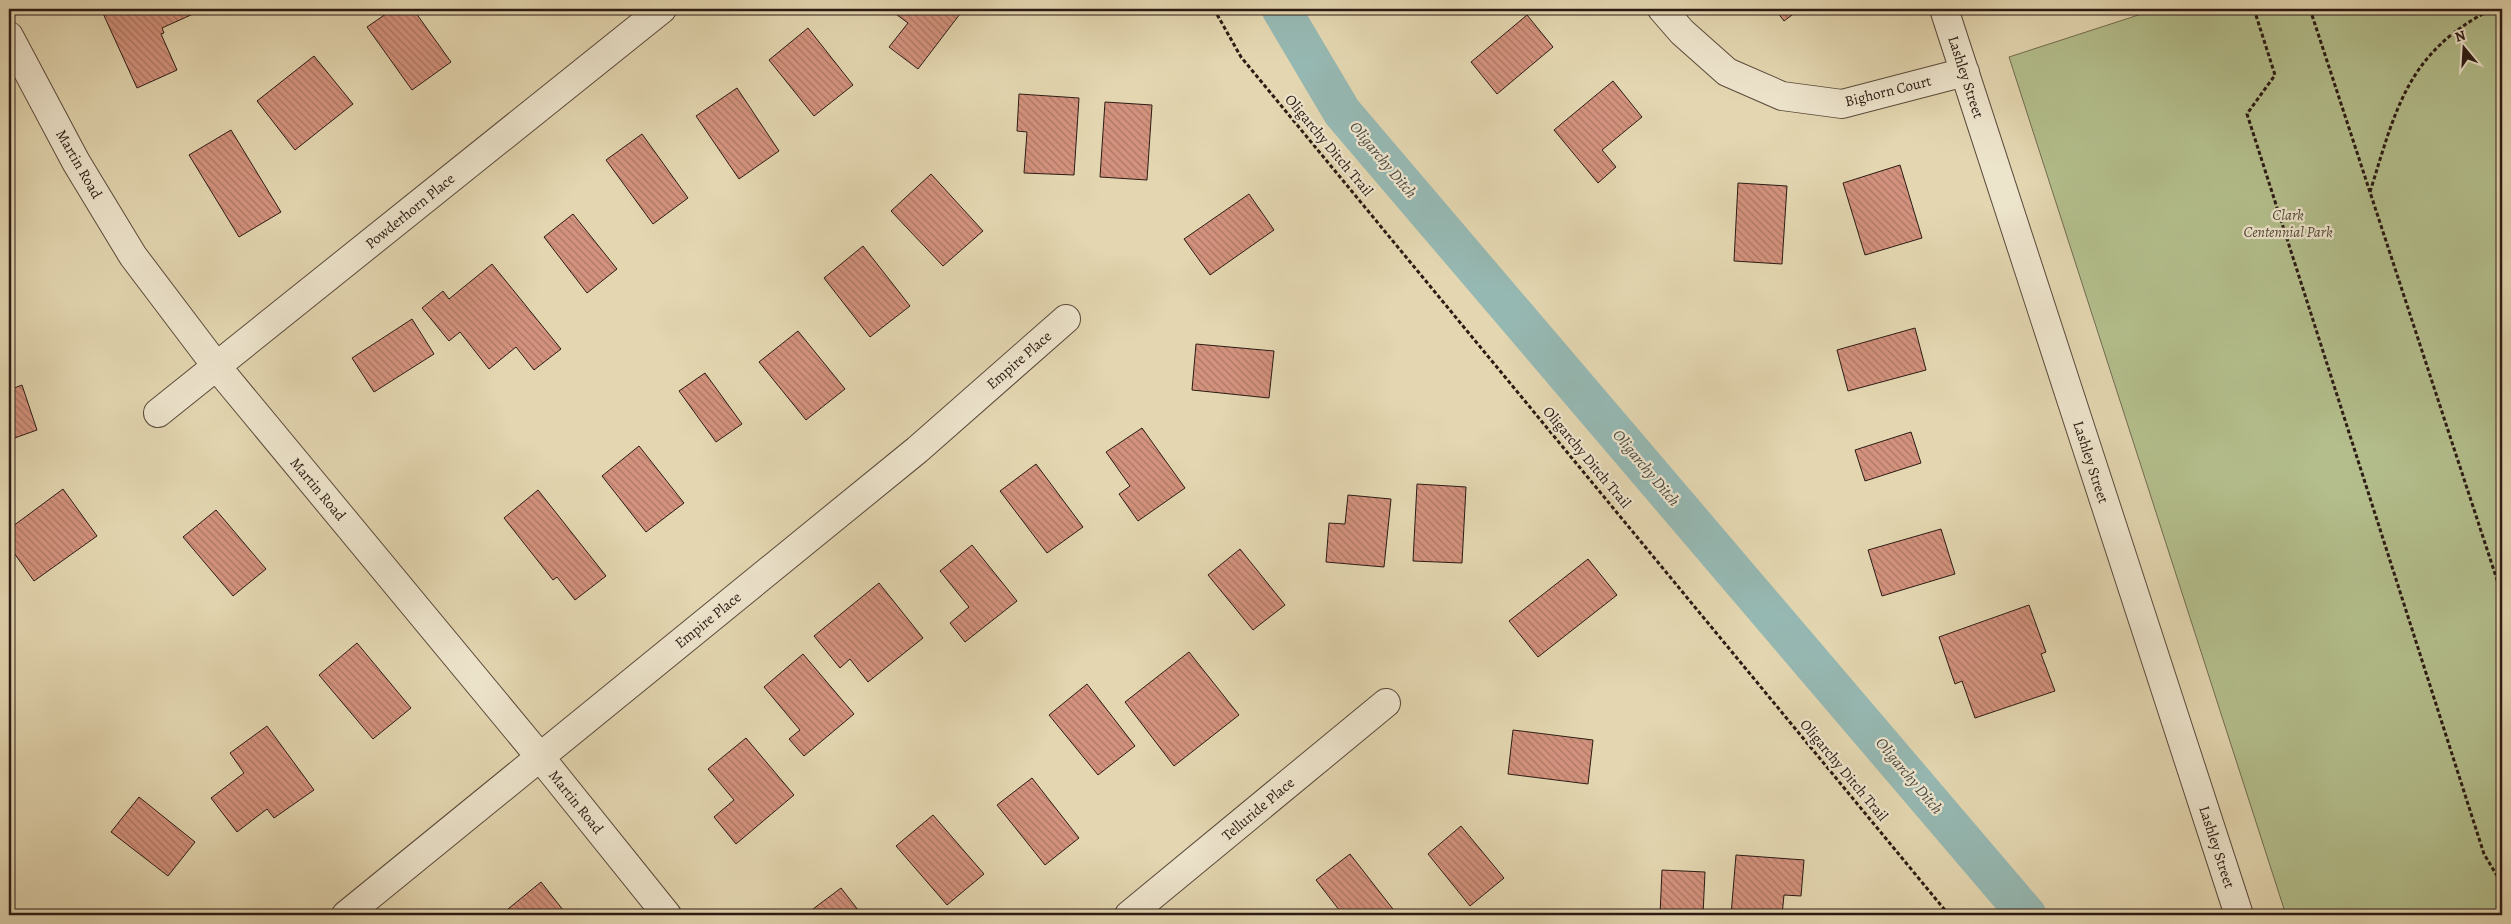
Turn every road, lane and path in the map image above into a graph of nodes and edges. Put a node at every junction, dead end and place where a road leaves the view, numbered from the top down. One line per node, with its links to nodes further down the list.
1 (662, 9): 12 (street, Powderhorn Place)
2 (1214, 9): 21 (path, Oligarchy Ditch Trail)
3 (1662, 9): 9 (street, Bighorn Court)
4 (1944, 9): 9 (street, Lashley Street)
5 (2254, 9): 17 (path)
6 (2310, 9): 10 (path)
7 (2492, 9): 10 (path)
8 (9, 36): 12 (street, Martin Road)
9 (1965, 72): 22 (street, Lashley Street)
10 (2370, 192): 14 (path)
11 (1066, 319): 16 (street, Empire Place)
12 (217, 367): 13 (street, Powderhorn Place); 16 (street, Martin Road)
13 (158, 413)
14 (2502, 595)
15 (1386, 703): 20 (street, Telluride Place)
16 (540, 757): 18 (street, Empire Place); 19 (street, Martin Road)
17 (2502, 884)
18 (346, 915)
19 (667, 915)
20 (1129, 915)
21 (1949, 915)
22 (2239, 915)

